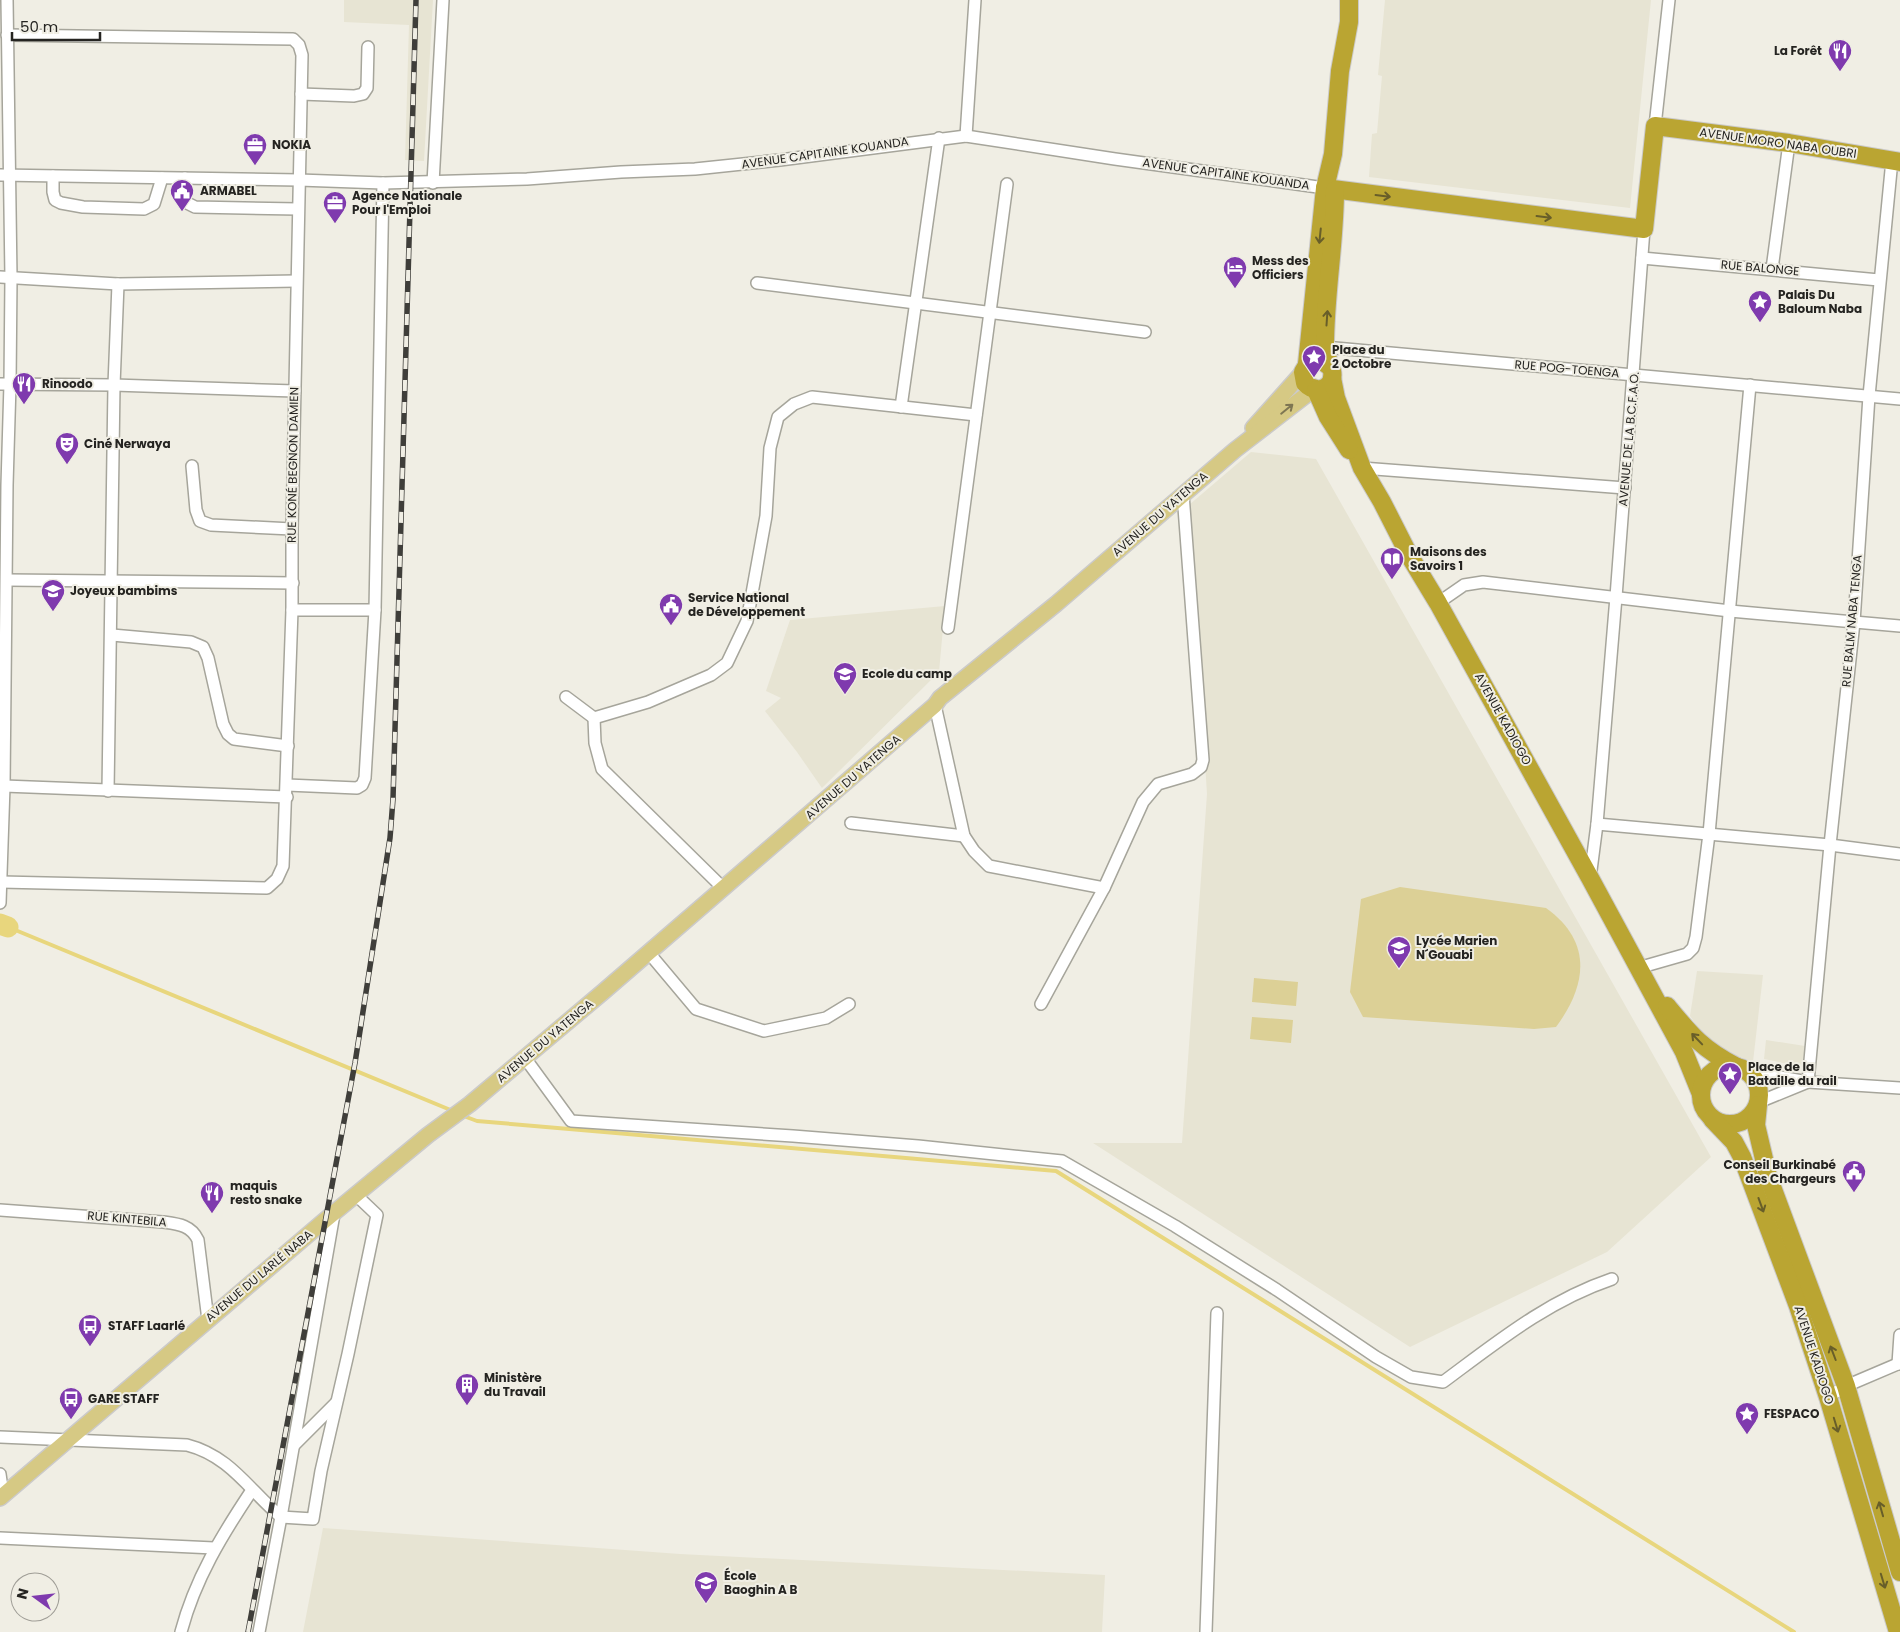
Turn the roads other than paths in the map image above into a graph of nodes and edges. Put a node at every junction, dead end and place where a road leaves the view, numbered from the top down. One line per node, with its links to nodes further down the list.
1 (7, 0): 6 (street)
2 (443, 0): 21 (street)
3 (975, 0): 11 (street)
4 (1349, 0): 23 (highway)
5 (1669, 0): 10 (street, AVENUE DE LA B.C.F.A.O.)
6 (7, 35): 8 (street); 9 (street, RUE KONÉ BEGNON DAMIEN)
7 (368, 47): 9 (street)
8 (4, 82): 15 (street)
9 (301, 94): 19 (street, RUE KONÉ BEGNON DAMIEN)
10 (1655, 126): 13 (highway, AVENUE MORO NABA OUBRI); 25 (highway, AVENUE DE LA B.C.F.A.O.)
11 (966, 136): 12 (street, AVENUE CAPITAINE KOUANDA); 23 (street, AVENUE CAPITAINE KOUANDA)
12 (939, 138): 21 (street, AVENUE CAPITAINE KOUANDA); 33 (street)
13 (1788, 143): 14 (highway, AVENUE MORO NABA OUBRI); 27 (street)
14 (1896, 161): 29 (street, RUE BALM NABA TENGA)
15 (4, 175): 16 (street, AVENUE CAPITAINE KOUANDA); 28 (street)
16 (53, 176): 17 (street, AVENUE CAPITAINE KOUANDA); 17 (street)
17 (162, 178): 18 (street, AVENUE CAPITAINE KOUANDA)
18 (185, 178): 19 (street, AVENUE CAPITAINE KOUANDA); 24 (street)
19 (299, 180): 20 (street, AVENUE CAPITAINE KOUANDA); 24 (street, RUE KONÉ BEGNON DAMIEN)
20 (384, 183): 21 (street, AVENUE CAPITAINE KOUANDA); 62 (street)
21 (433, 183)
22 (1007, 184): 34 (street)
23 (1330, 188): 25 (highway, AVENUE CAPITAINE KOUANDA, one-way to 25); 36 (highway, one-way to 23); 37 (highway, one-way to 37)
24 (298, 209): 30 (street, RUE KONÉ BEGNON DAMIEN)
25 (1644, 229): 26 (street, AVENUE DE LA B.C.F.A.O.)
26 (1642, 258): 27 (street, RUE BALONGE); 39 (street, AVENUE DE LA B.C.F.A.O.)
27 (1772, 269): 29 (street, RUE BALONGE)
28 (5, 278): 32 (street); 40 (street)
29 (1879, 280): 45 (street, RUE BALM NABA TENGA)
30 (296, 281): 32 (street); 44 (street, RUE KONÉ BEGNON DAMIEN)
31 (756, 283): 33 (street)
32 (118, 284): 41 (street)
33 (915, 304): 34 (street); 47 (street)
34 (990, 313): 35 (street); 48 (street)
35 (1145, 332)
36 (1324, 348): 38 (highway); 39 (street, RUE POG-TOENGA)
37 (1305, 368): 38 (highway); 43 (highway); 49 (main road, AVENUE DU YATENGA)
38 (1331, 372): 43 (highway); 51 (highway, AVENUE KADIOGO)
39 (1634, 375): 42 (street, RUE POG-TOENGA); 53 (street, AVENUE DE LA B.C.F.A.O.)
40 (5, 384): 41 (street); 52 (street)
41 (114, 385): 44 (street); 57 (street)
42 (1750, 385): 45 (street, RUE POG-TOENGA); 63 (street)
43 (1315, 390): 49 (main road, AVENUE DU YATENGA, one-way to 43); 51 (highway, AVENUE KADIOGO)
44 (295, 391): 55 (street, RUE KONÉ BEGNON DAMIEN)
45 (1868, 396): 46 (street, RUE POG-TOENGA); 64 (street, RUE BALM NABA TENGA)
46 (1900, 400)
47 (901, 407): 48 (street); 71 (street)
48 (976, 415): 66 (street)
49 (1235, 450): 54 (main road, AVENUE DU YATENGA)
50 (192, 466): 55 (street)
51 (1361, 466): 53 (street); 60 (highway, AVENUE KADIOGO)
52 (4, 484): 56 (street)
53 (1625, 488): 59 (street, AVENUE DE LA B.C.F.A.O.)
54 (1184, 494): 70 (main road, AVENUE DU YATENGA); 84 (street)
55 (292, 529): 58 (street, RUE KONÉ BEGNON DAMIEN)
56 (7, 580): 57 (street); 68 (street)
57 (112, 581): 58 (street); 67 (street)
58 (293, 583): 61 (street, RUE KONÉ BEGNON DAMIEN)
59 (1616, 598): 60 (street); 63 (street); 77 (street, AVENUE DE LA B.C.F.A.O.)
60 (1438, 603): 82 (highway, AVENUE KADIOGO)
61 (292, 610): 62 (street); 72 (street, RUE KONÉ BEGNON DAMIEN)
62 (375, 610): 75 (street)
63 (1730, 611): 64 (street); 78 (street)
64 (1854, 622): 65 (street); 80 (street, RUE BALM NABA TENGA)
65 (1900, 626)
66 (948, 628)
67 (112, 635): 72 (street); 74 (street)
68 (3, 676): 73 (street)
69 (566, 697): 71 (street)
70 (935, 705): 79 (street); 85 (main road, AVENUE DU YATENGA)
71 (594, 718): 85 (street)
72 (288, 746): 75 (street, RUE KONÉ BEGNON DAMIEN)
73 (4, 786): 74 (street); 83 (street)
74 (108, 791): 75 (street)
75 (287, 791): 83 (street, RUE KONÉ BEGNON DAMIEN)
76 (851, 823): 79 (street)
77 (1597, 824): 78 (street); 82 (street, AVENUE DE LA B.C.F.A.O.)
78 (1709, 834): 80 (street); 88 (street)
79 (964, 836): 84 (street)
80 (1830, 845): 81 (street); 93 (street, RUE BALM NABA TENGA)
81 (1900, 854)
82 (1590, 878): 88 (highway, AVENUE KADIOGO)
83 (1, 882): 86 (street)
84 (1104, 888): 90 (street)
85 (724, 889): 87 (main road, AVENUE DU YATENGA)
86 (0, 902)
87 (649, 953): 89 (street); 91 (main road, AVENUE DU YATENGA)
88 (1641, 972): 92 (highway, AVENUE KADIOGO, one-way to 88); 95 (highway, AVENUE KADIOGO)
89 (849, 1004)
90 (1041, 1004)
91 (525, 1058): 98 (main road, AVENUE DU YATENGA); 102 (street)
92 (1741, 1069): 93 (street); 95 (highway); 96 (highway)
93 (1808, 1082): 94 (street); 96 (street)
94 (1900, 1088)
95 (1701, 1094): 97 (highway)
96 (1758, 1104): 97 (highway); 107 (highway, AVENUE KADIOGO, one-way to 96)
97 (1712, 1118): 108 (highway, AVENUE KADIOGO, one-way to 108)
98 (428, 1135): 99 (main road, AVENUE DU LARLÉ NABA)
99 (356, 1195): 101 (main road, AVENUE DU LARLÉ NABA); 109 (street)
100 (0, 1210): 104 (street, RUE KINTEBILA)
101 (334, 1214): 104 (main road, AVENUE DU LARLÉ NABA); 112 (street)
102 (1612, 1279)
103 (1217, 1313): 122 (street)
104 (208, 1320): 111 (main road, AVENUE DU LARLÉ NABA)
105 (1900, 1335): 106 (street)
106 (1899, 1364): 107 (street)
107 (1846, 1386): 108 (street); 119 (highway, AVENUE KADIOGO, one-way to 107)
108 (1828, 1397): 123 (highway, AVENUE KADIOGO, one-way to 123)
109 (336, 1403): 112 (street); 116 (street)
110 (0, 1437): 111 (street)
111 (69, 1439): 114 (street); 115 (main road, AVENUE DU LARLÉ NABA)
112 (294, 1445): 116 (street)
113 (0, 1474): 115 (street)
114 (252, 1490): 116 (street); 118 (street)
115 (1, 1496)
116 (281, 1517): 121 (street)
117 (0, 1538): 118 (street)
118 (214, 1548): 120 (street)
119 (1900, 1572)
120 (181, 1632)
121 (259, 1632)
122 (1206, 1632)
123 (1898, 1632)

